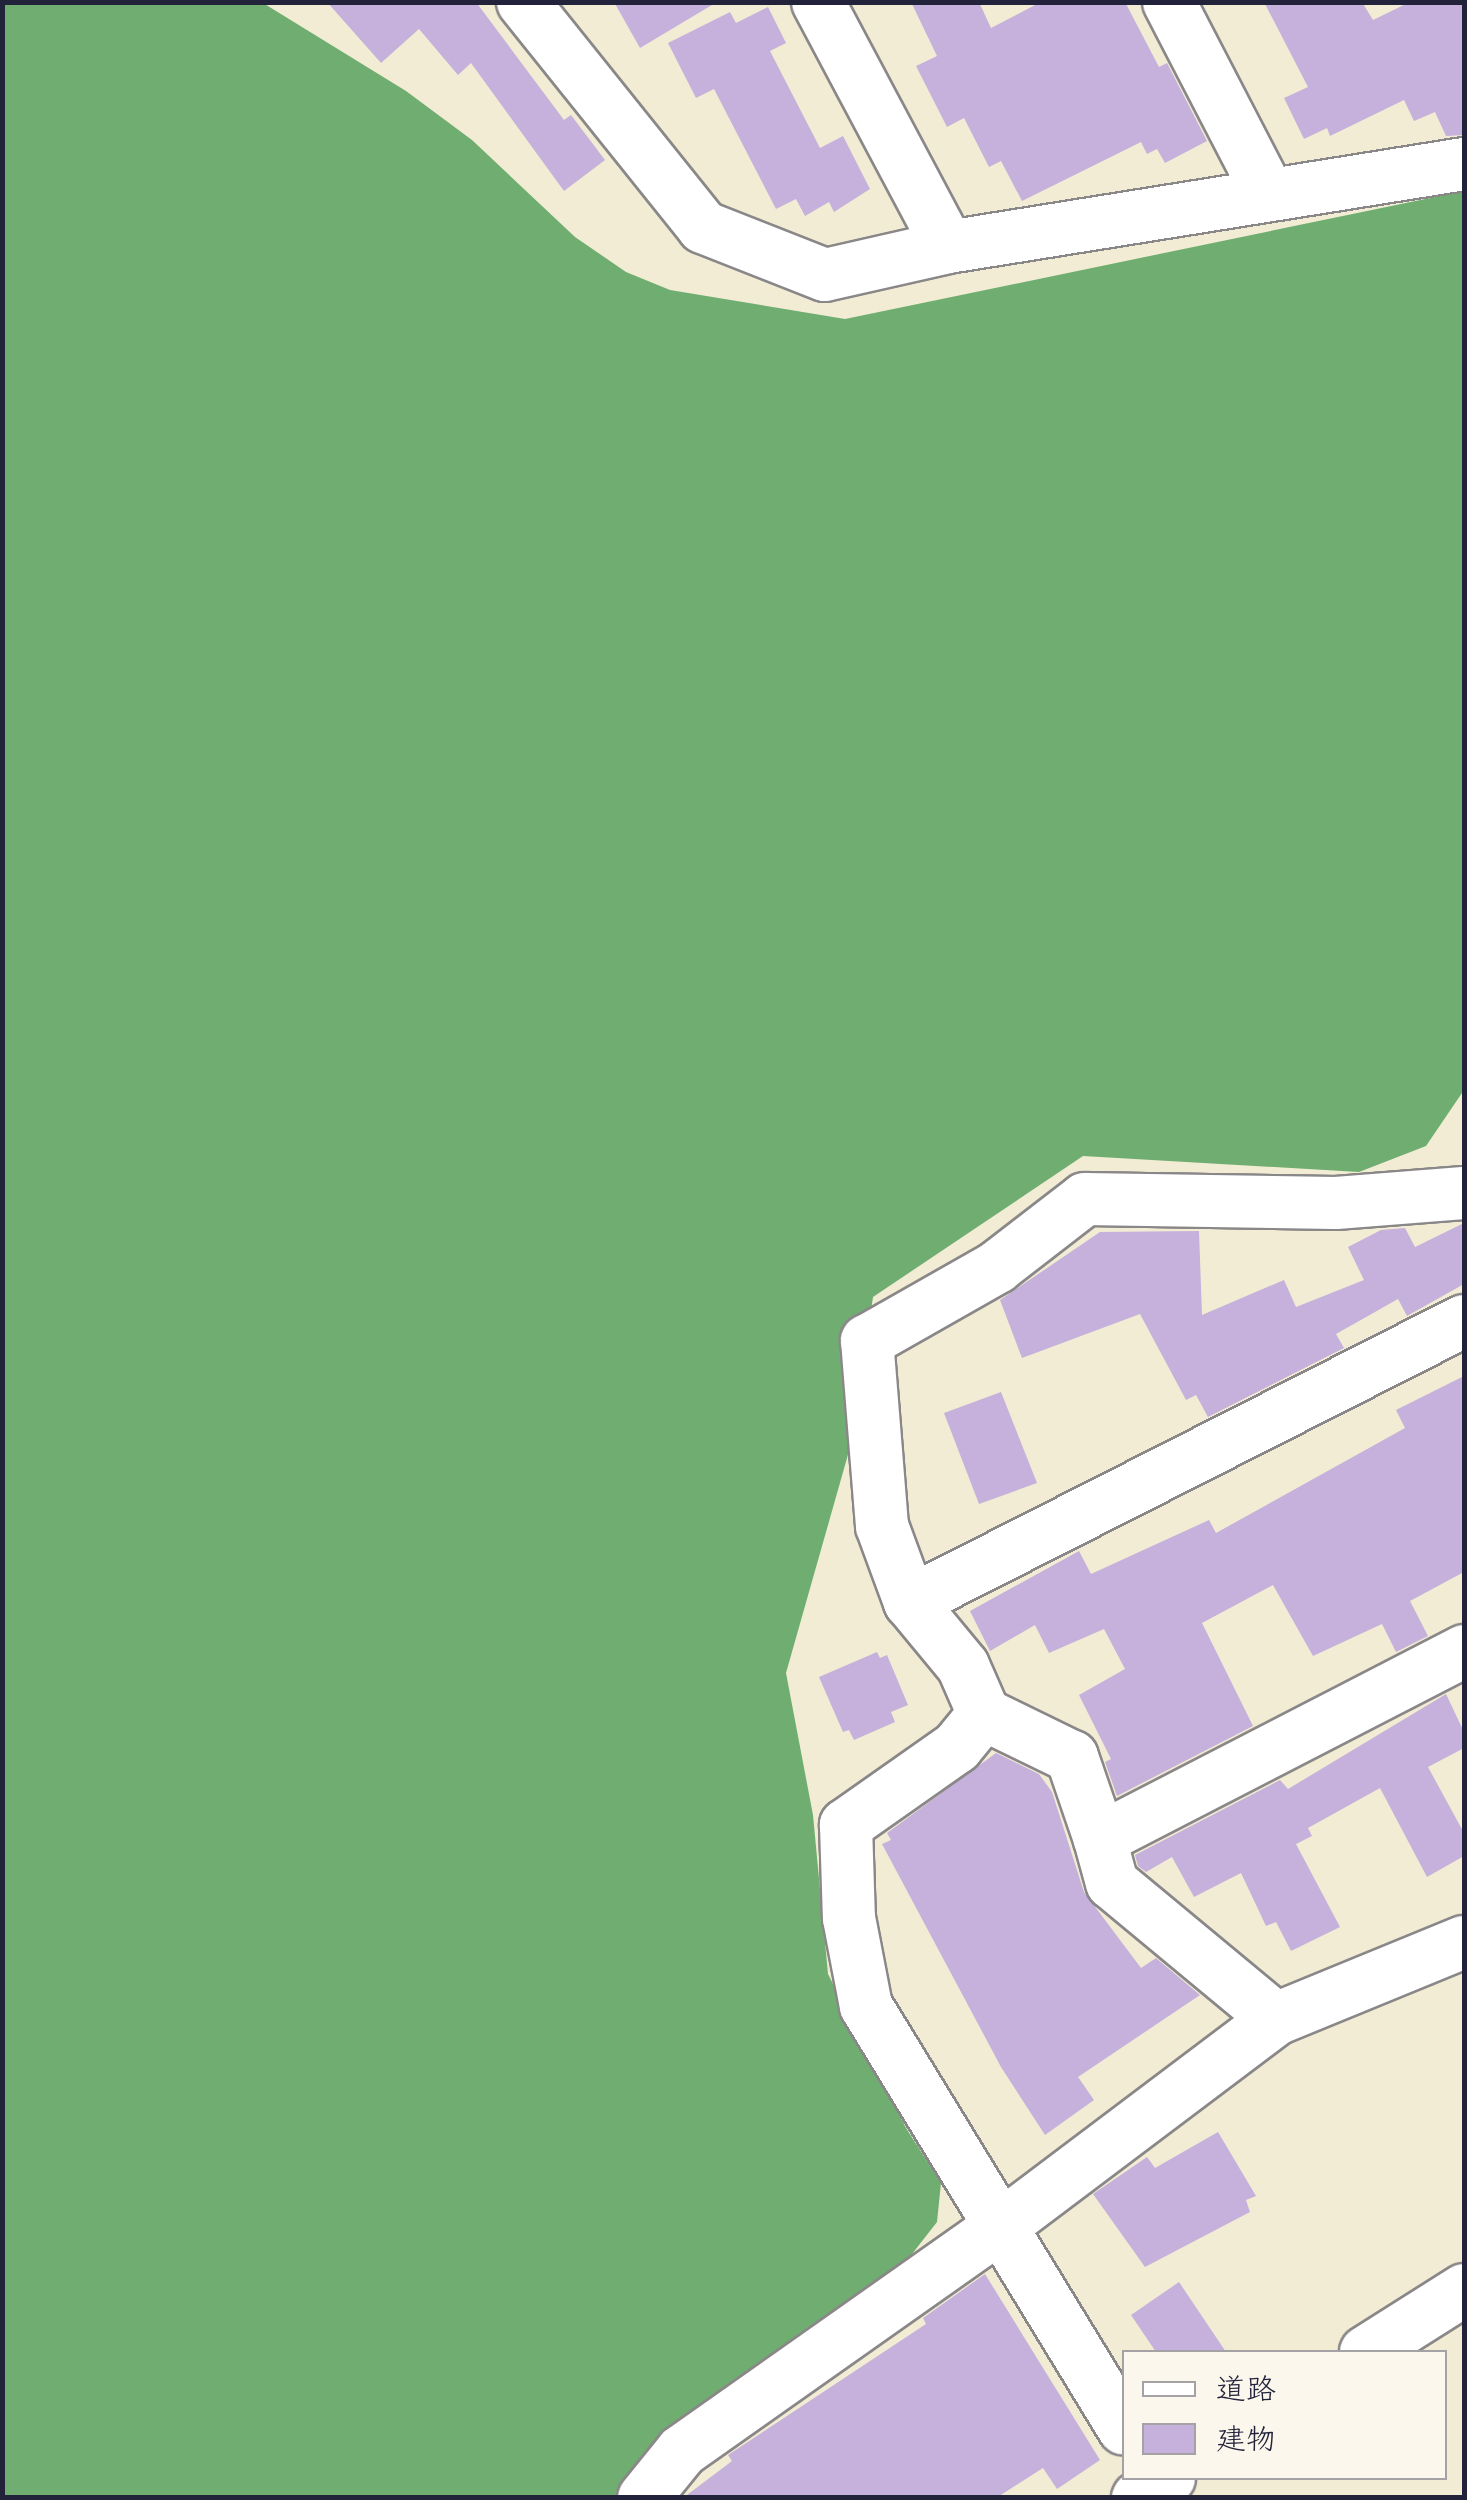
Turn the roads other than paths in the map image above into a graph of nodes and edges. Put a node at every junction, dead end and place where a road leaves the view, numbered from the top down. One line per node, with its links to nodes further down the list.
1 (523, 2): 6 (street)
2 (818, 2): 6 (street)
3 (1169, 2): 5 (street)
4 (1464, 164): 5 (street)
5 (1270, 195): 6 (street)
6 (948, 246)
7 (1464, 1193): 9 (street)
8 (1464, 1321): 9 (street)
9 (910, 1602): 11 (street)
10 (1464, 1651): 12 (street)
11 (984, 1714): 12 (street); 15 (street)
12 (1100, 1839): 14 (street)
13 (1464, 1942): 14 (street)
14 (1276, 2019): 15 (street)
15 (1004, 2224): 18 (street); 19 (street)
16 (1464, 2290): 17 (street)
17 (1369, 2350)
18 (1122, 2426)
19 (644, 2498)

